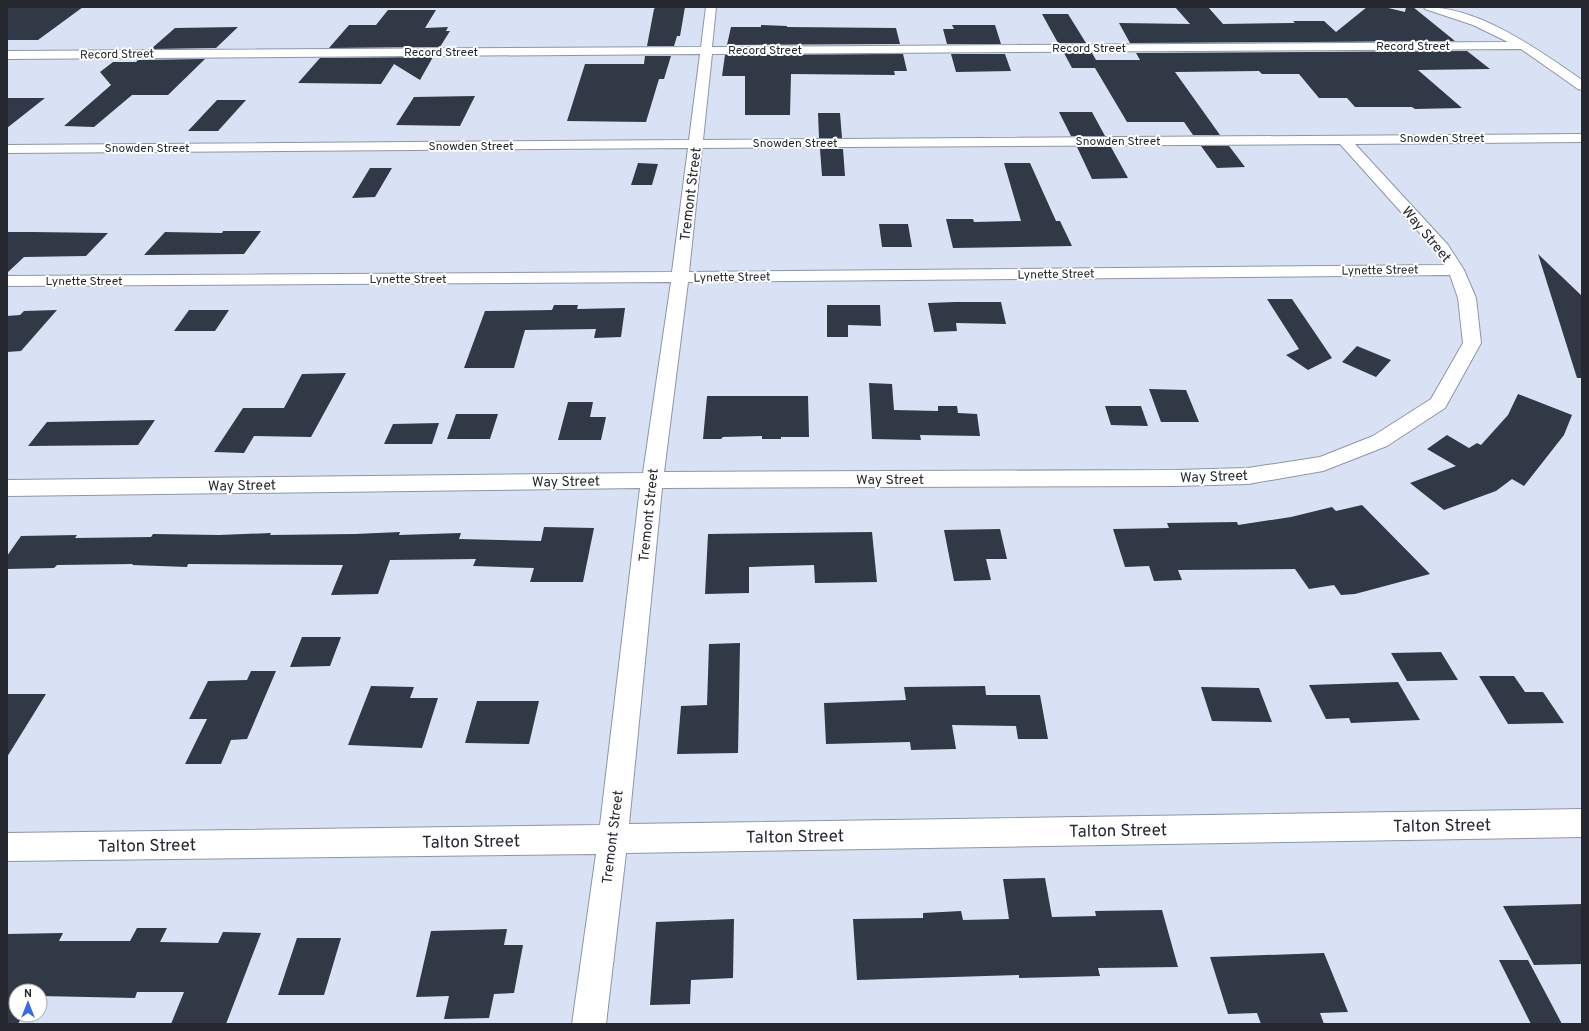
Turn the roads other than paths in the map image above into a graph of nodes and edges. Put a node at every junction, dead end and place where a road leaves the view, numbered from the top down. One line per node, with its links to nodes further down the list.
1 (711, 7): 4 (street, Tremont Street)
2 (1429, 7): 3 (street)
3 (1524, 45): 4 (street, Record Street); 6 (street)
4 (707, 51): 5 (street, Record Street); 9 (street, Tremont Street)
5 (7, 55)
6 (1582, 86)
7 (1582, 138): 8 (street, Snowden Street)
8 (1343, 139): 9 (street, Snowden Street); 11 (street, Way Street)
9 (696, 144): 10 (street, Snowden Street); 12 (street, Tremont Street)
10 (7, 149)
11 (1456, 270): 12 (street, Lynette Street); 14 (street, Way Street)
12 (680, 278): 13 (street, Lynette Street); 14 (street, Tremont Street)
13 (7, 281)
14 (652, 480): 15 (street, Way Street); 17 (street, Tremont Street)
15 (7, 488)
16 (1582, 823): 17 (street, Talton Street)
17 (613, 839): 18 (street, Talton Street); 19 (street, Tremont Street)
18 (7, 847)
19 (589, 1024)

